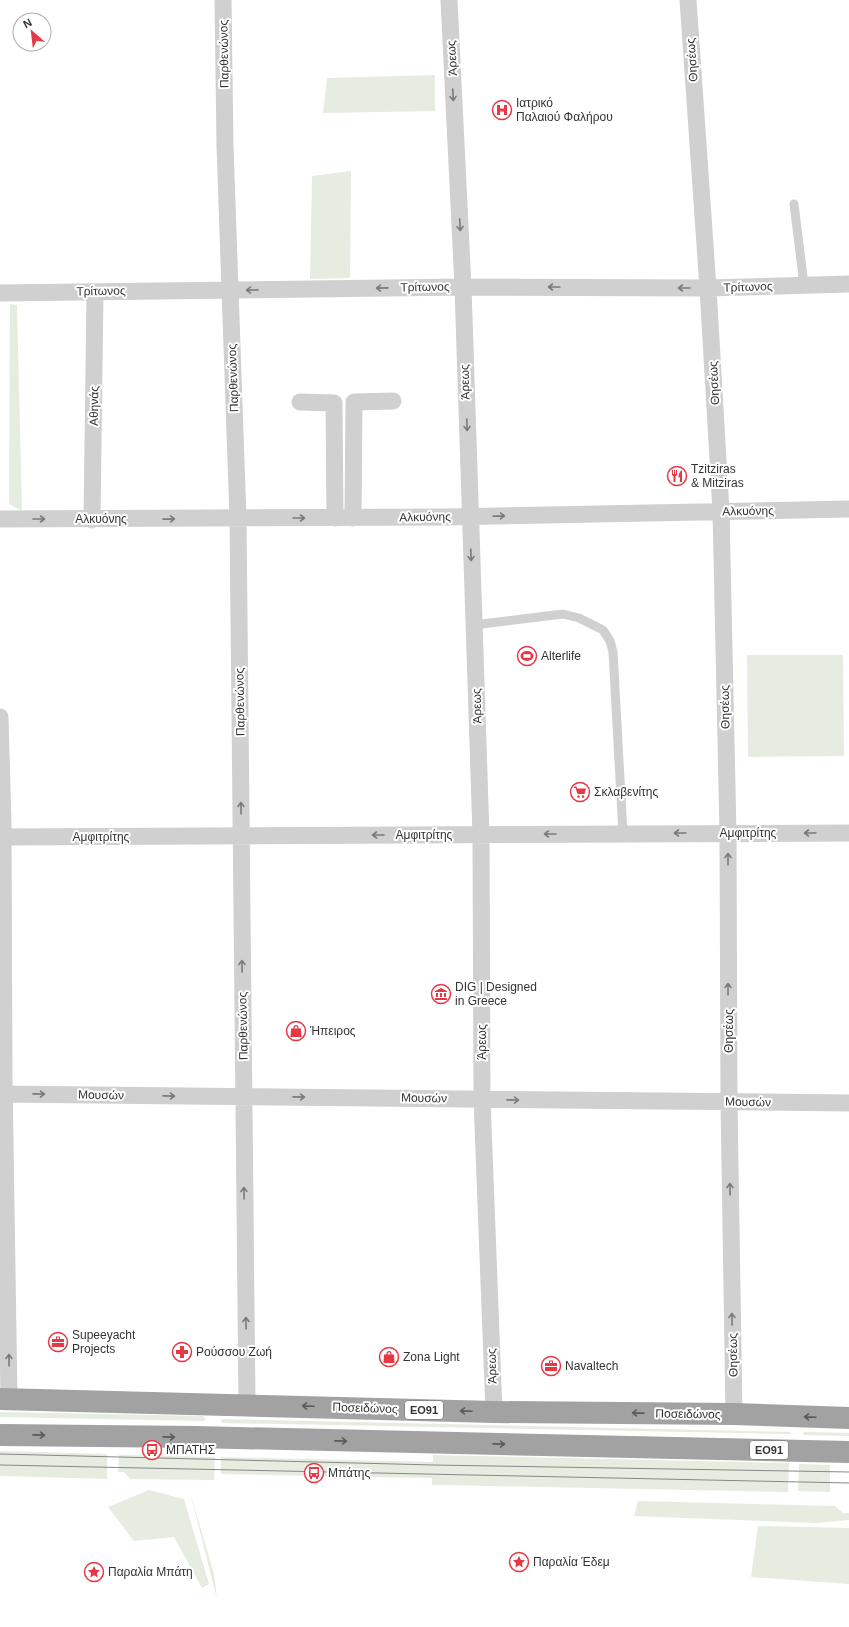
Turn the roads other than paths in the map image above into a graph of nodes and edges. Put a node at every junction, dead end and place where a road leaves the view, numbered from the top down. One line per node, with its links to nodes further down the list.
1 (223, 0): 9 (street, Παρθενώνος)
2 (449, 0): 7 (street, Άρεως, one-way to 7)
3 (688, 0): 8 (street, Θησέως)
4 (794, 204): 6 (lane)
5 (849, 284): 6 (street, Τρίτωνος)
6 (804, 285): 8 (street, Τρίτωνος)
7 (463, 287): 8 (street, Τρίτωνος, one-way to 7); 9 (street, Τρίτωνος, one-way to 9); 16 (street, Άρεως, one-way to 16)
8 (708, 288): 15 (street, Θησέως)
9 (231, 290): 10 (street, Τρίτωνος); 17 (street, Παρθενώνος)
10 (95, 292): 11 (street, Τρίτωνος); 21 (street, Αθηνάς)
11 (0, 293)
12 (393, 401): 19 (street)
13 (300, 402): 18 (street)
14 (849, 510): 15 (street, Αλκυόνης)
15 (721, 511): 16 (street, Αλκυόνης, one-way to 15); 24 (street, Θησέως)
16 (469, 516): 19 (street, Αλκυόνης); 22 (street, Άρεως, one-way to 22)
17 (238, 518): 18 (street, Αλκυόνης, one-way to 18); 21 (street, Αλκυόνης, one-way to 17); 28 (street, Παρθενώνος, one-way to 17)
18 (335, 518): 19 (street, Αλκυόνης)
19 (353, 518)
20 (0, 519): 21 (street, Αλκυόνης, one-way to 21)
21 (92, 520)
22 (474, 625): 26 (lane); 27 (street, Άρεως)
23 (0, 717): 29 (street)
24 (728, 833): 25 (street, Αμφιτρίτης, one-way to 24); 26 (street, Αμφιτρίτης, one-way to 26); 33 (street, Θησέως, one-way to 24)
25 (849, 833)
26 (623, 834): 27 (street, Αμφιτρίτης, one-way to 27)
27 (481, 835): 28 (street, Αμφιτρίτης, one-way to 28); 32 (street, Άρεως)
28 (241, 836): 29 (street, Αμφιτρίτης); 31 (street, Παρθενώνος, one-way to 28)
29 (2, 838): 30 (street)
30 (2, 1094): 31 (street, Μουσών, one-way to 31); 35 (street, one-way to 30)
31 (243, 1096): 32 (street, Μουσών, one-way to 32); 36 (street, Παρθενώνος, one-way to 31)
32 (482, 1099): 33 (street, Μουσών, one-way to 33); 37 (street, Άρεως)
33 (729, 1102): 34 (street, Μουσών); 38 (street, Θησέως, one-way to 33)
34 (849, 1103)
35 (5, 1399): 36 (highway, Ποσειδώνος / ΕΟ91)
36 (247, 1404): 37 (highway, Ποσειδώνος / ΕΟ91, one-way to 36)
37 (494, 1412): 38 (highway, Ποσειδώνος / ΕΟ91, one-way to 37)
38 (734, 1414): 39 (highway, Ποσειδώνος / ΕΟ91, one-way to 38)
39 (849, 1418)
40 (0, 1435): 41 (highway, ΕΟ91, one-way to 41)
41 (849, 1452)

